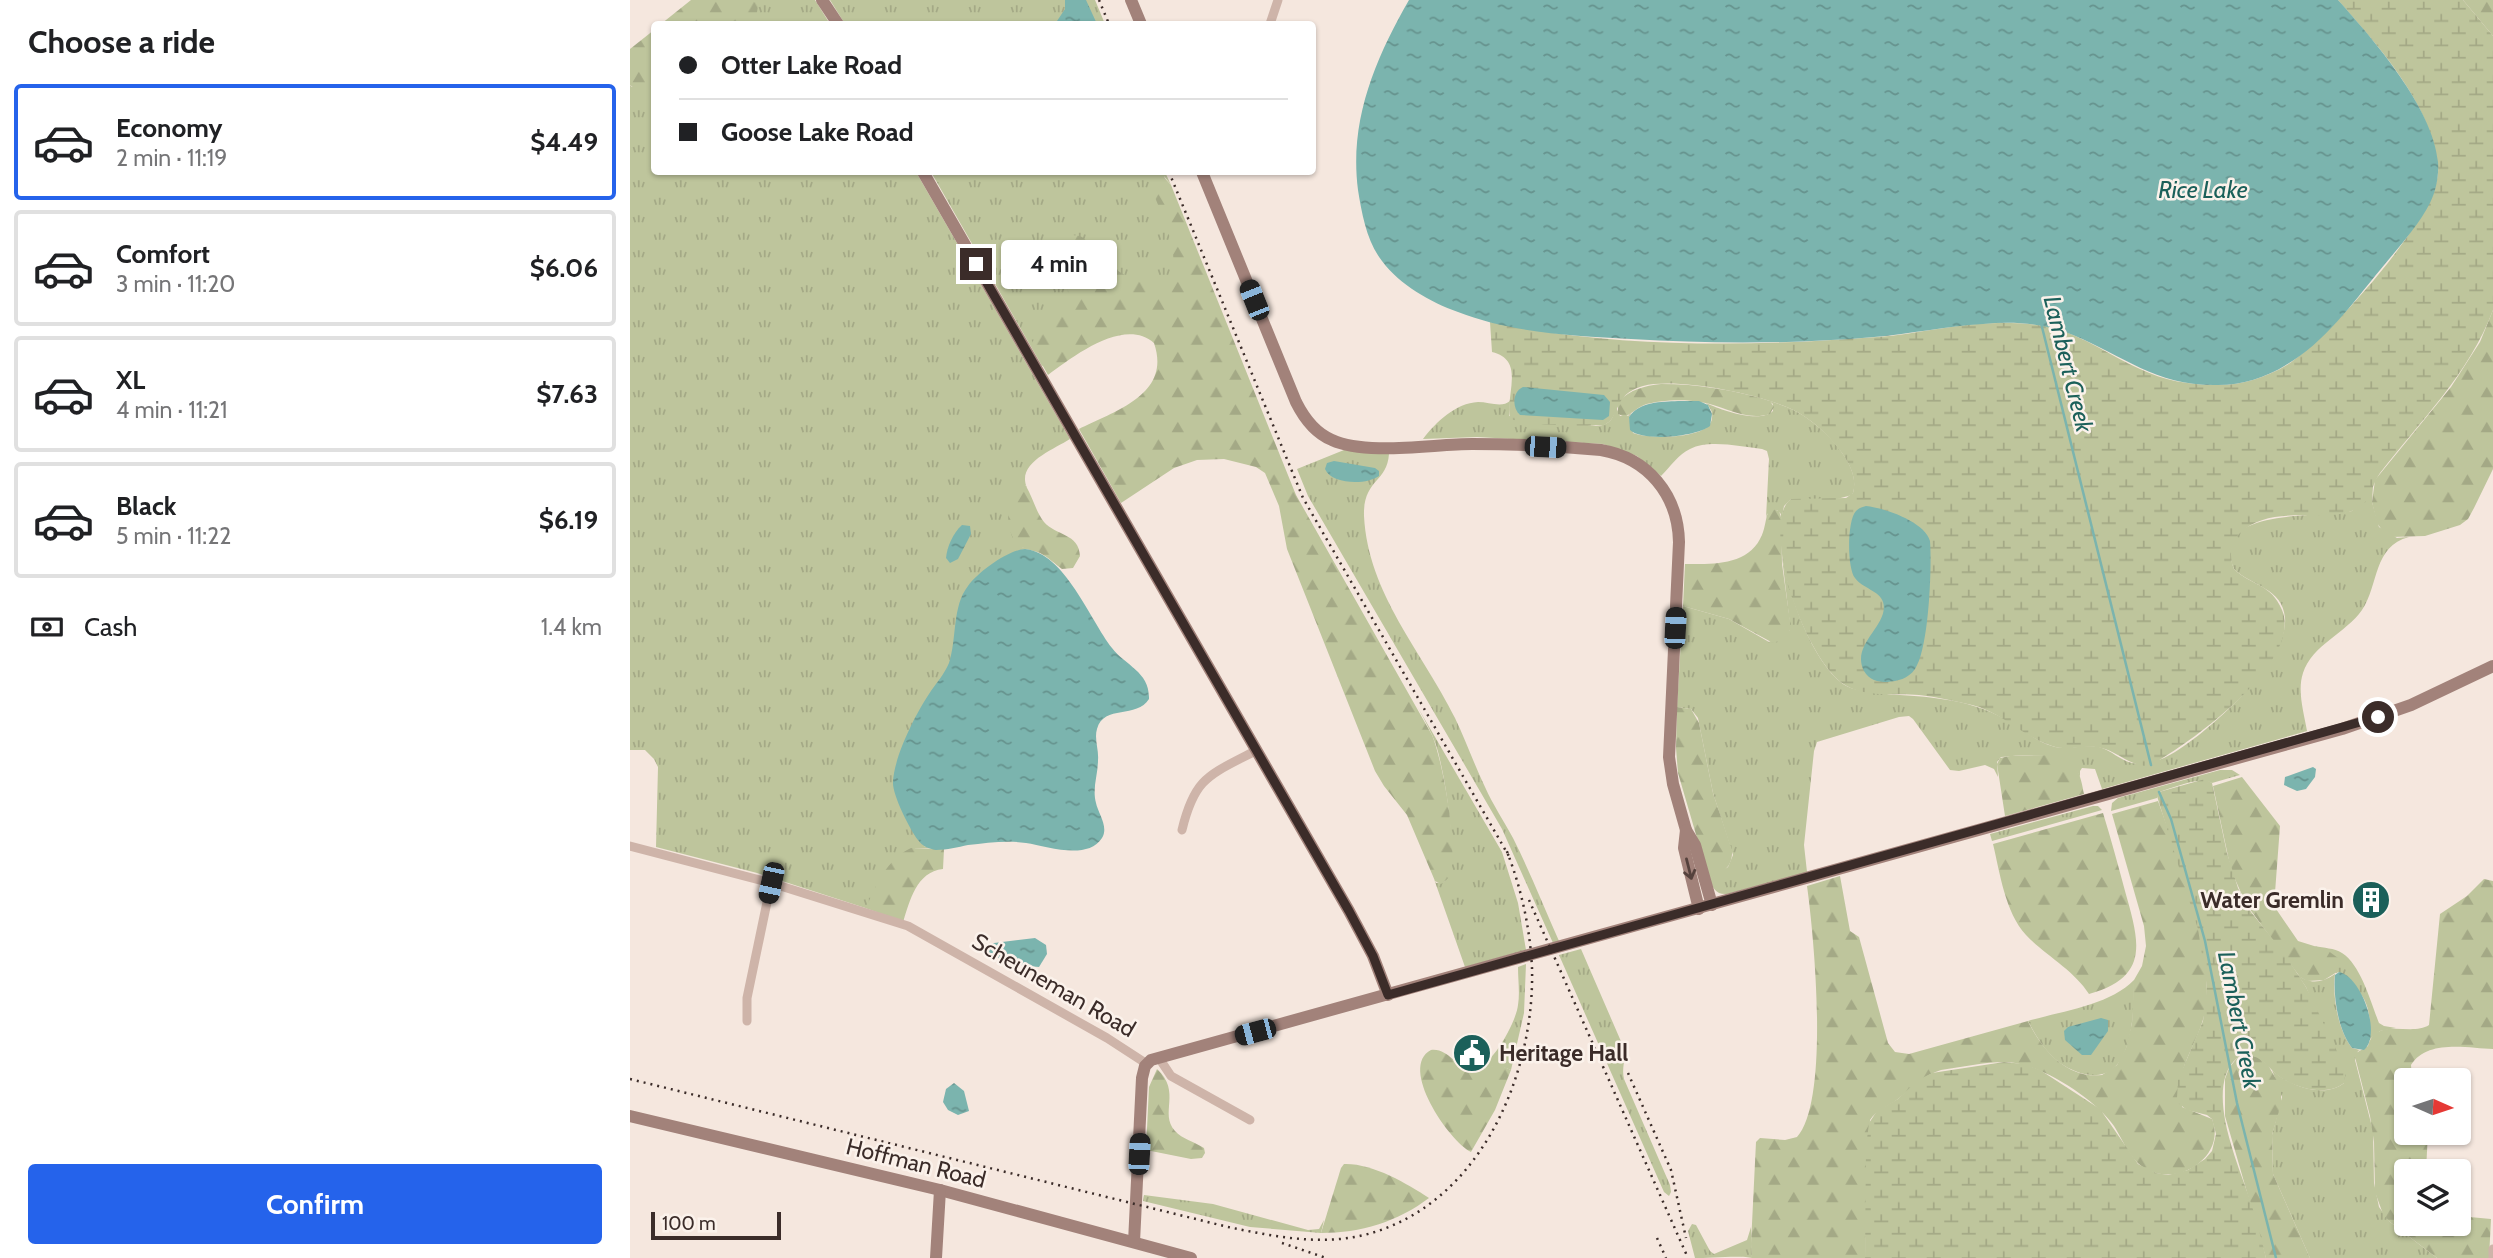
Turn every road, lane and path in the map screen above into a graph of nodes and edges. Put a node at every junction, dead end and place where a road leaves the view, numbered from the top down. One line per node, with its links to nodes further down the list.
1 (822, 0): 4 (street)
2 (1131, 0): 5 (street)
3 (1278, 0): 6 (street)
4 (836, 21)
5 (1140, 21)
6 (1271, 21)
7 (925, 175): 10 (street)
8 (1203, 175): 12 (street)
9 (2493, 666): 15 (street)
10 (1256, 750): 11 (street); 17 (street)
11 (1182, 830)
12 (1686, 830): 15 (street); 16 (street, one-way to 16)
13 (630, 846): 14 (street, Scheuneman Road)
14 (771, 883): 18 (street); 19 (street, Scheuneman Road)
15 (1712, 905): 16 (street)
16 (1699, 909): 17 (street)
17 (1388, 995): 19 (street)
18 (747, 1021)
19 (1153, 1061): 21 (street); 23 (street, Scheuneman Road)
20 (630, 1116): 22 (street, Hoffman Road)
21 (1251, 1120)
22 (940, 1190): 23 (street, Hoffman Road); 25 (street)
23 (1135, 1242): 26 (street, Hoffman Road)
24 (2493, 1249): 27 (street)
25 (936, 1258)
26 (1191, 1258)
27 (2493, 1258)

